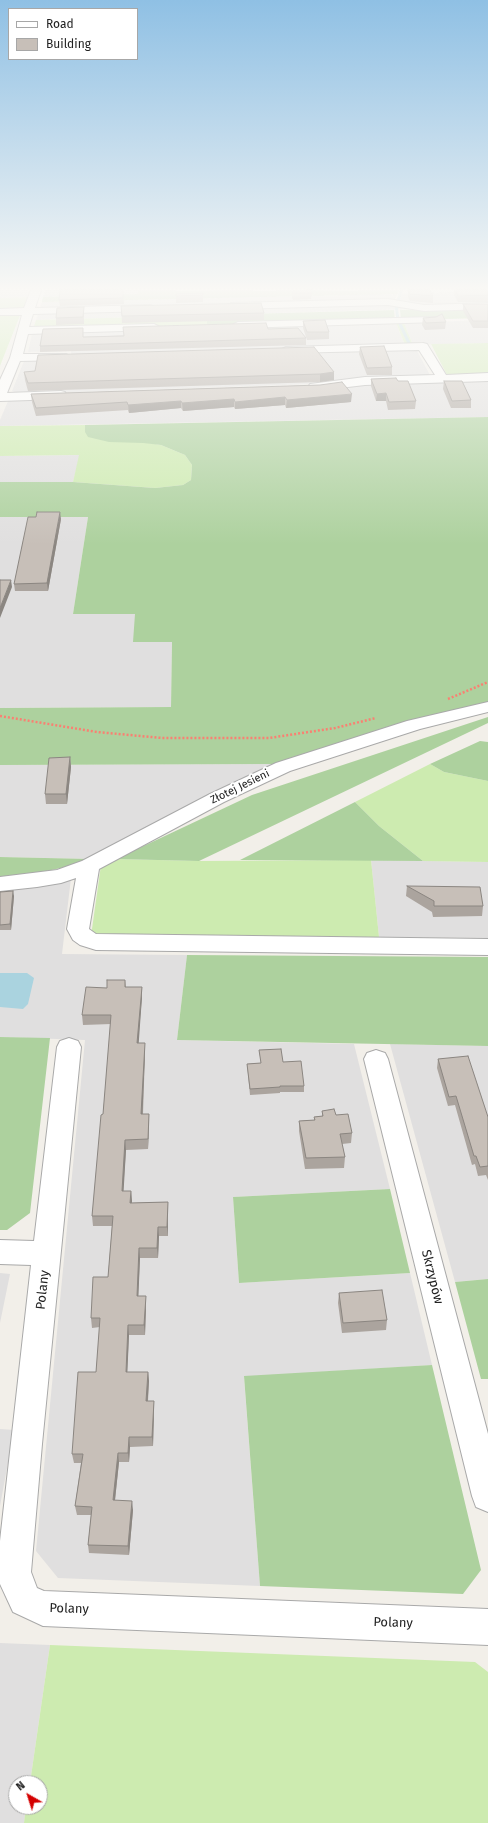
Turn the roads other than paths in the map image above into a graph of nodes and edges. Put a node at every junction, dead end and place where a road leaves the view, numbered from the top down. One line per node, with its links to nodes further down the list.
1 (8, 375): 6 (street)
2 (441, 375): 4 (street)
3 (488, 377): 4 (street)
4 (443, 379): 5 (street)
5 (304, 387)
6 (0, 394)
7 (74, 395): 8 (street)
8 (0, 397)
9 (488, 707): 10 (street, Złotej Jesieni)
10 (89, 866): 11 (street, Złotej Jesieni); 12 (street)
11 (0, 884)
12 (488, 947)
13 (69, 1046): 16 (street)
14 (376, 1059): 17 (street, Skrzypów)
15 (0, 1252): 16 (street, Polany)
16 (47, 1254): 18 (street, Polany)
17 (488, 1496)
18 (488, 1627)

